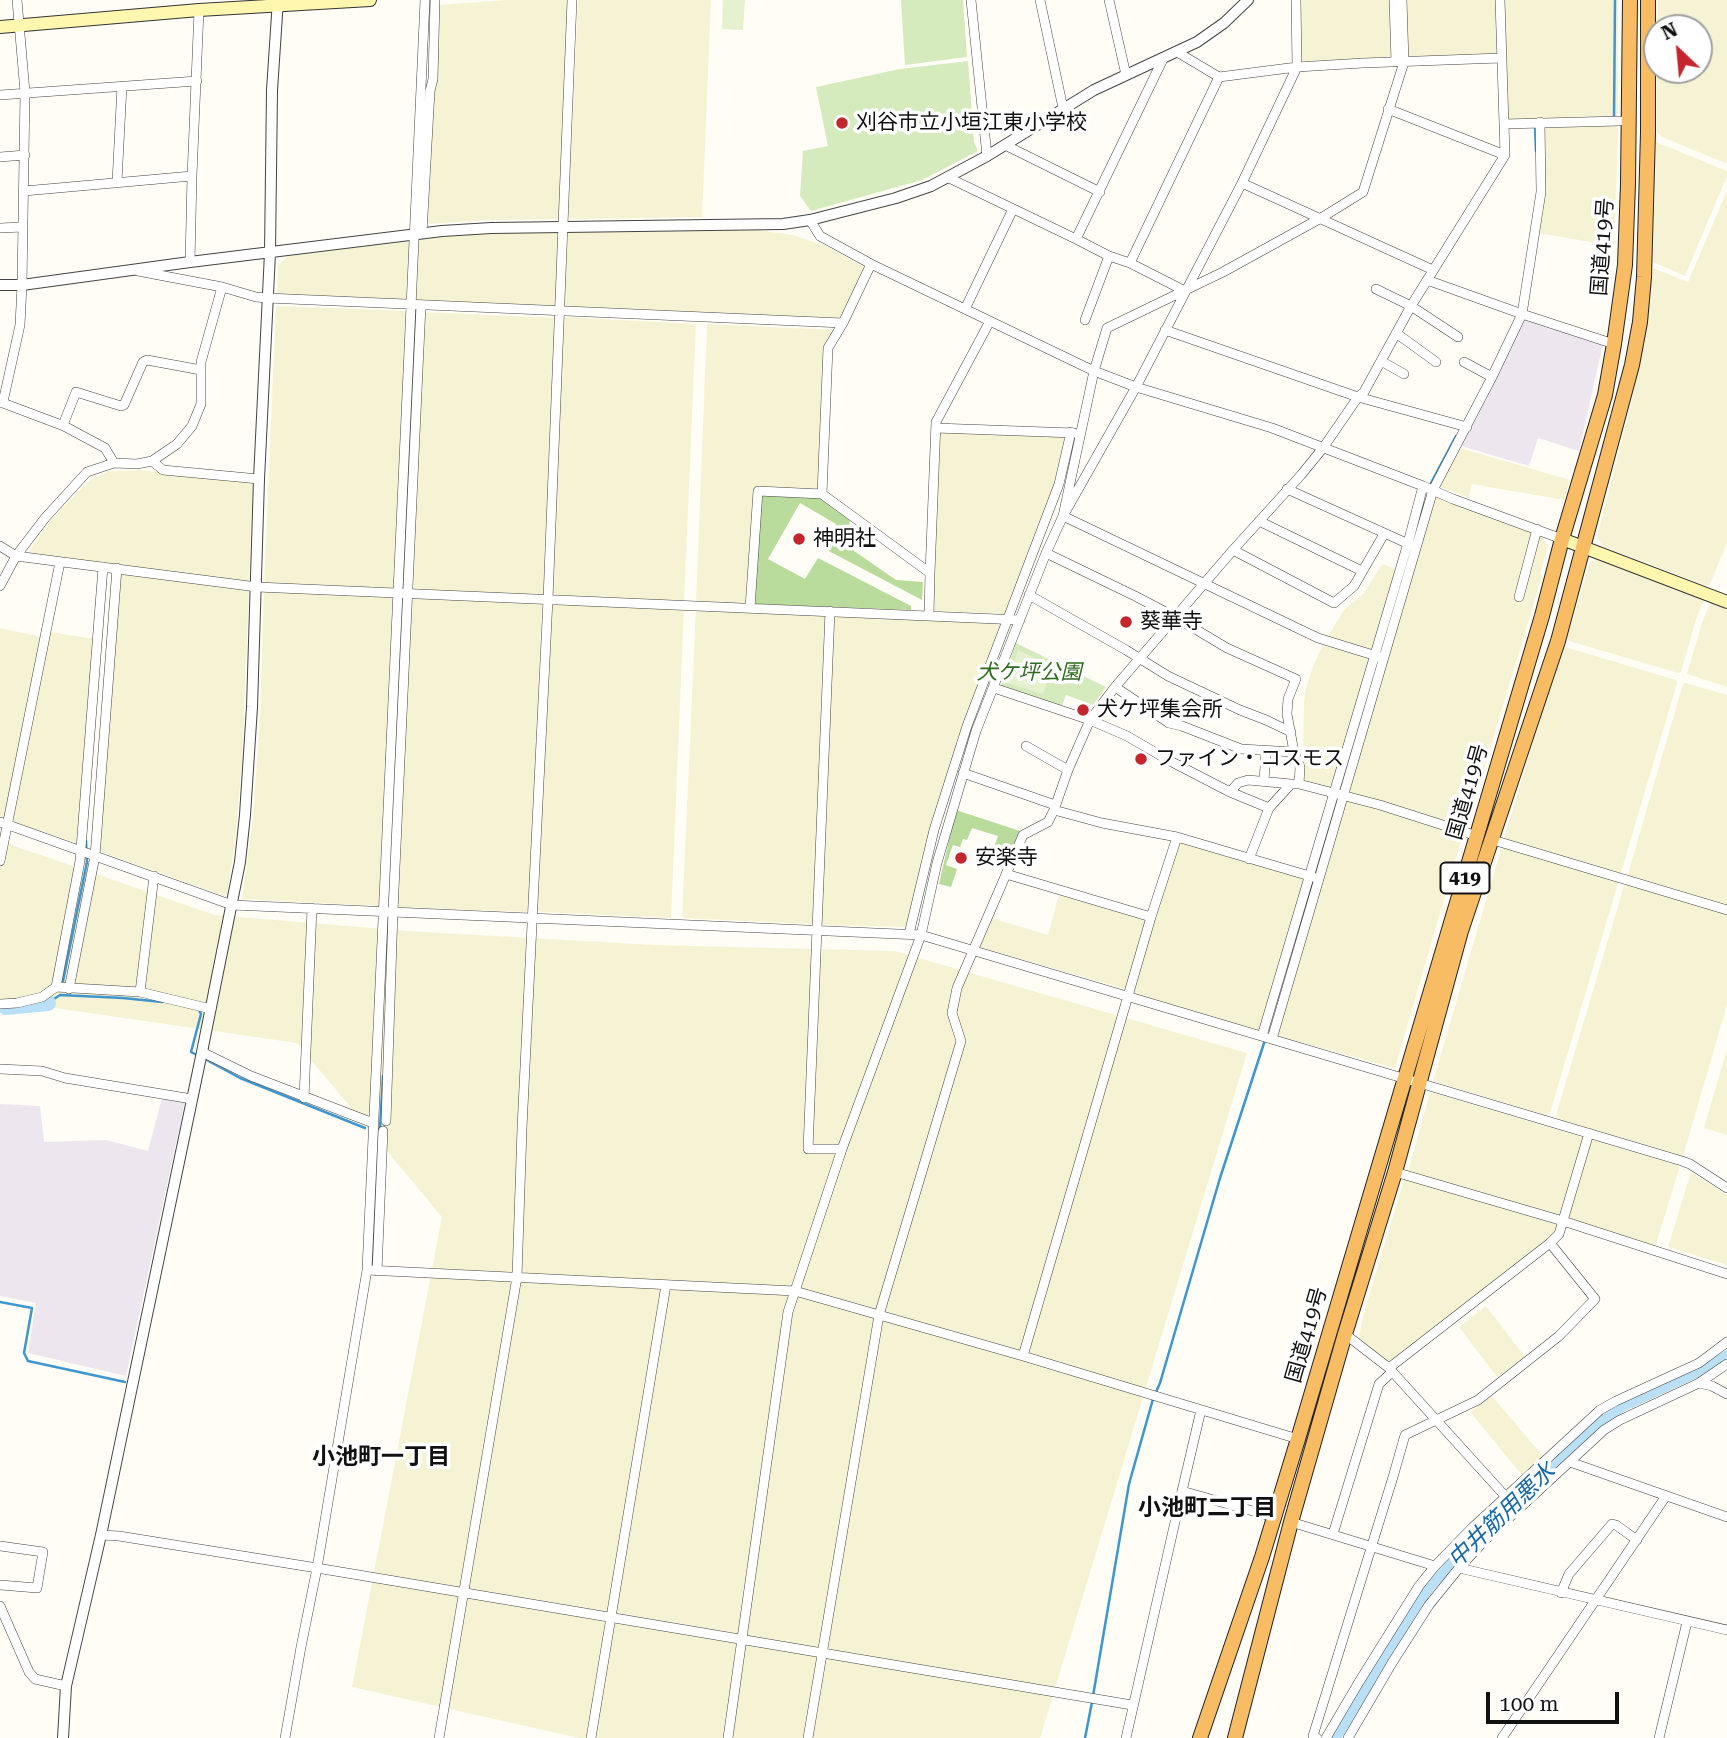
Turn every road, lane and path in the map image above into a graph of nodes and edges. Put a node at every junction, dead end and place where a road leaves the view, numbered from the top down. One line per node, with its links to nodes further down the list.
1 (17, 0): 19 (street)
2 (370, 0): 15 (main road)
3 (425, 0): 54 (street)
4 (435, 0): 54 (street)
5 (572, 0): 53 (street)
6 (971, 0): 40 (street)
7 (1041, 0): 32 (street)
8 (1109, 0): 26 (street)
9 (1296, 0): 25 (street)
10 (1394, 0): 24 (street)
11 (1402, 0): 24 (street)
12 (1500, 0): 22 (street)
13 (1630, 0): 81 (highway, 国道419号 / 419)
14 (1648, 0): 111 (highway, 国道419号 / 419)
15 (337, 1): 17 (main road)
16 (1246, 1): 21 (street)
17 (278, 3): 18 (main road); 56 (street)
18 (199, 10): 19 (main road); 28 (street)
19 (20, 24): 20 (main road); 30 (street)
20 (0, 27)
21 (1177, 52): 23 (street); 27 (street)
22 (1501, 58): 24 (street); 36 (street)
23 (1163, 59): 26 (street); 47 (street)
24 (1400, 62): 25 (street); 33 (street)
25 (1297, 67): 27 (street); 45 (street)
26 (1126, 75): 32 (street)
27 (1219, 77): 59 (street)
28 (197, 81): 29 (street); 42 (street)
29 (122, 86): 30 (street); 44 (street)
30 (24, 92): 31 (street); 38 (street)
31 (0, 95)
32 (1063, 108): 37 (street)
33 (1388, 109): 39 (street); 49 (street)
34 (1620, 121): 35 (street)
35 (1540, 122): 36 (street); 74 (street)
36 (1504, 124): 39 (street)
37 (1005, 145): 40 (street); 47 (street)
38 (25, 155): 41 (street); 46 (street)
39 (1506, 155): 62 (street)
40 (987, 156): 43 (street)
41 (0, 157)
42 (192, 176): 44 (street); 58 (street)
43 (947, 177): 48 (street); 50 (street)
44 (117, 182): 46 (street)
45 (1242, 183): 49 (street); 68 (street)
46 (24, 191): 51 (street)
47 (1100, 192): 55 (street)
48 (1013, 209): 55 (street); 72 (street)
49 (1321, 218): 62 (street); 68 (street)
50 (810, 220): 53 (street); 60 (street)
51 (23, 227): 52 (street); 65 (street)
52 (0, 228)
53 (563, 229): 54 (street); 73 (street)
54 (419, 234): 56 (street); 70 (street)
55 (1076, 239): 57 (street)
56 (270, 253): 58 (street); 69 (street)
57 (1110, 256): 59 (street); 75 (street)
58 (190, 262): 61 (street)
59 (1130, 263): 68 (street)
60 (871, 264): 72 (street); 77 (street)
61 (136, 270): 65 (street); 66 (street)
62 (1433, 270): 63 (street)
63 (1427, 280): 71 (street); 74 (street)
64 (0, 285): 65 (street)
65 (22, 285): 91 (street)
66 (222, 287): 69 (street); 85 (street)
67 (1376, 289): 71 (street)
68 (1185, 291): 78 (street); 86 (street)
69 (267, 298): 70 (street); 99 (street)
70 (416, 304): 73 (street); 123 (street)
71 (1411, 306): 79 (street); 80 (street)
72 (965, 309): 76 (street)
73 (559, 310): 77 (street); 126 (street)
74 (1522, 314): 81 (street); 88 (street)
75 (1085, 320)
76 (990, 321): 86 (street); 94 (street)
77 (843, 323): 103 (street)
78 (1165, 330): 89 (street); 90 (street)
79 (1396, 333): 82 (street); 83 (street)
80 (1458, 337)
81 (1615, 344): 108 (highway, 国道419号 / 419)
82 (1381, 361): 87 (street); 90 (street)
83 (1436, 362)
84 (1464, 362): 88 (street)
85 (201, 370): 92 (street); 97 (street)
86 (1094, 371): 89 (street); 95 (street)
87 (1404, 374)
88 (1489, 376): 93 (street)
89 (1136, 387): 96 (street); 104 (street)
90 (1358, 397): 93 (street); 96 (street)
91 (2, 402): 92 (street)
92 (63, 425): 98 (street)
93 (1463, 426): 102 (street)
94 (936, 428): 95 (street); 119 (street)
95 (1075, 433): 104 (street); 132 (street)
96 (1323, 448): 100 (street); 101 (street)
97 (152, 461): 98 (street); 99 (street)
98 (114, 463): 114 (street)
99 (259, 478): 122 (street)
100 (1423, 486): 102 (street); 109 (street)
101 (1287, 489): 105 (street); 107 (street)
102 (1433, 490): 106 (street); 109 (street)
103 (822, 494): 119 (street); 128 (street)
104 (1063, 516): 113 (street); 120 (street)
105 (1259, 521): 112 (street); 118 (street)
106 (1537, 529): 108 (street); 125 (street)
107 (1384, 534): 109 (street); 118 (street)
108 (1562, 539): 111 (main road); 152 (highway, 国道419号 / 419)
109 (1412, 545): 134 (street)
110 (0, 546): 114 (street)
111 (1582, 546): 127 (main road); 154 (highway, 国道419号 / 419)
112 (1233, 550): 118 (street); 120 (street)
113 (1046, 553): 124 (street); 131 (street)
114 (16, 556): 115 (street); 121 (street)
115 (60, 562): 116 (street); 151 (street)
116 (103, 567): 117 (street); 155 (street)
117 (117, 568): 122 (street); 156 (street)
118 (1362, 571)
119 (930, 573): 130 (street)
120 (1205, 583): 131 (street); 134 (street)
121 (0, 586)
122 (257, 587): 123 (street); 162 (street)
123 (403, 593): 126 (street); 165 (street)
124 (1029, 595): 133 (street); 135 (street)
125 (1519, 597)
126 (548, 599): 128 (street); 167 (street)
127 (1727, 602)
128 (750, 608): 129 (street)
129 (830, 611): 130 (street); 168 (street)
130 (929, 615): 132 (street)
131 (1175, 618): 135 (street); 139 (street)
132 (1007, 620): 133 (street); 169 (street)
133 (1020, 620): 137 (street)
134 (1379, 657): 148 (street)
135 (1139, 659): 136 (street); 139 (street)
136 (1115, 687): 138 (street); 141 (street)
137 (994, 688): 138 (street); 144 (street)
138 (1090, 720): 143 (street); 147 (street)
139 (1291, 732): 142 (street)
140 (1026, 746): 143 (street)
141 (1266, 751): 142 (street); 145 (street)
142 (1294, 752): 146 (street)
143 (1068, 770): 149 (street)
144 (963, 773): 149 (street); 170 (street)
145 (1264, 782): 146 (street); 147 (street)
146 (1295, 784): 148 (street); 150 (street)
147 (1230, 792): 150 (street)
148 (1338, 795): 152 (street); 161 (street)
149 (1054, 808): 153 (street); 159 (street)
150 (1269, 808): 157 (street)
151 (4, 823): 155 (street); 158 (street)
152 (1478, 836): 181 (highway, 国道419号 / 419)
153 (1177, 837): 157 (street); 166 (street)
154 (1493, 840): 164 (street); 181 (highway, 国道419号 / 419)
155 (80, 850): 156 (street); 172 (street)
156 (94, 856): 160 (street); 173 (street)
157 (1249, 859): 161 (street)
158 (0, 860)
159 (1006, 874): 166 (street); 171 (street)
160 (154, 876): 162 (street); 174 (street)
161 (1314, 877): 178 (street)
162 (232, 905): 163 (street); 177 (street)
163 (312, 908): 165 (street); 182 (street)
164 (1727, 910)
165 (389, 911): 167 (street); 184 (street)
166 (1151, 917): 175 (street)
167 (533, 918): 168 (street); 193 (street)
168 (817, 930): 169 (street); 186 (street)
169 (909, 934): 170 (street)
170 (921, 935): 171 (street); 186 (street)
171 (973, 951): 175 (street); 196 (street)
172 (56, 987): 173 (street); 176 (street)
173 (69, 989): 174 (street)
174 (140, 992): 177 (street)
175 (1128, 996): 178 (street); 199 (street)
176 (0, 1004)
177 (211, 1009): 179 (street)
178 (1267, 1038): 181 (street)
179 (202, 1056): 182 (street); 183 (street)
180 (0, 1069): 183 (street)
181 (1412, 1080): 185 (street); 187 (highway, 国道419号 / 419); 208 (highway, 国道419号 / 419)
182 (304, 1098): 184 (street)
183 (192, 1099): 217 (street)
184 (379, 1123): 191 (street)
185 (1589, 1133): 188 (street); 189 (street)
186 (842, 1149): 195 (street)
187 (1395, 1172): 189 (street); 197 (highway, 国道419号 / 419)
188 (1727, 1188)
189 (1563, 1221): 190 (street); 192 (street)
190 (1550, 1243): 201 (street); 207 (street)
191 (372, 1270): 193 (street); 222 (street)
192 (1727, 1274)
193 (517, 1277): 194 (street); 225 (street)
194 (666, 1285): 195 (street); 229 (street)
195 (795, 1291): 196 (street); 232 (street)
196 (879, 1315): 199 (street); 233 (street)
197 (1345, 1334): 201 (street); 215 (highway, 国道419号 / 419)
198 (1727, 1342): 202 (street)
199 (1023, 1356): 206 (street)
200 (1727, 1363): 203 (street)
201 (1391, 1370): 207 (street); 216 (street)
202 (1664, 1379): 205 (street); 212 (street)
203 (1699, 1382): 204 (street); 205 (street)
204 (1727, 1394)
205 (1672, 1395): 209 (street)
206 (1201, 1410): 208 (street); 210 (street)
207 (1436, 1419): 212 (street); 220 (street)
208 (1298, 1439): 213 (highway, 国道419号 / 419)
209 (1570, 1462): 211 (street); 223 (street)
210 (1182, 1491): 213 (street); 235 (street)
211 (1666, 1496): 214 (street); 218 (street)
212 (1506, 1497): 221 (street)
213 (1274, 1517): 245 (highway, 国道419号 / 419)
214 (1727, 1517)
215 (1291, 1522): 216 (street); 246 (highway, 国道419号 / 419)
216 (1333, 1534): 220 (street)
217 (100, 1535): 222 (street); 234 (street)
218 (1636, 1539): 226 (street); 227 (street)
219 (0, 1546): 224 (street)
220 (1372, 1546): 221 (street); 236 (street)
221 (1435, 1566): 247 (street)
222 (317, 1568): 225 (street); 239 (street)
223 (1459, 1568): 226 (street); 237 (street)
224 (0, 1585)
225 (463, 1593): 229 (street); 240 (street)
226 (1562, 1593): 227 (street)
227 (1595, 1601): 230 (street); 248 (street)
228 (0, 1606): 234 (street)
229 (611, 1618): 232 (street); 241 (street)
230 (1687, 1622): 231 (street); 249 (street)
231 (1727, 1630)
232 (741, 1639): 233 (street); 242 (street)
233 (822, 1653): 235 (street); 243 (street)
234 (66, 1686): 238 (street)
235 (1132, 1705): 244 (street)
236 (1314, 1737)
237 (1352, 1737)
238 (63, 1738)
239 (285, 1738)
240 (439, 1738)
241 (591, 1738)
242 (728, 1738)
243 (808, 1738)
244 (1126, 1738)
245 (1200, 1738)
246 (1235, 1738)
247 (1326, 1738)
248 (1502, 1738)
249 (1659, 1738)

